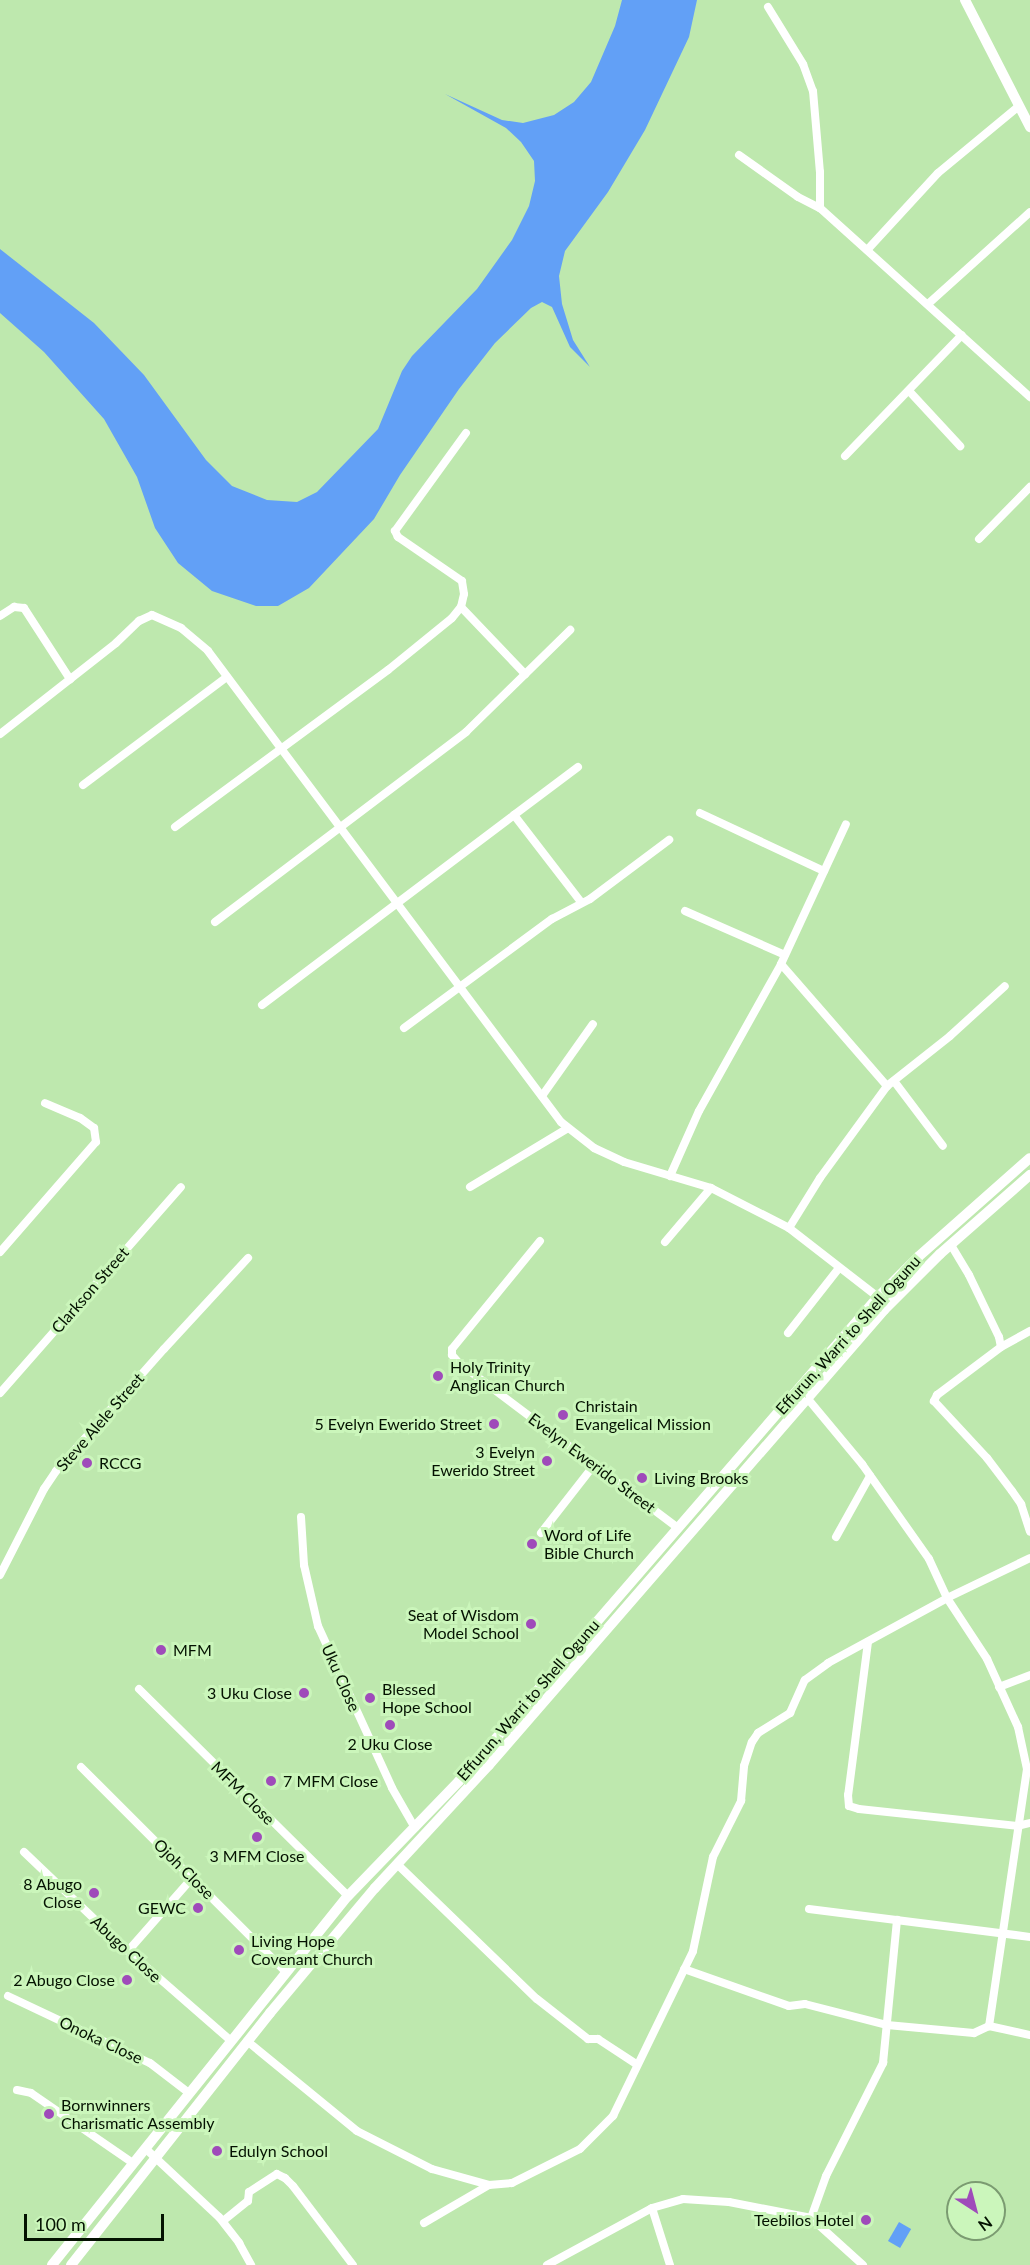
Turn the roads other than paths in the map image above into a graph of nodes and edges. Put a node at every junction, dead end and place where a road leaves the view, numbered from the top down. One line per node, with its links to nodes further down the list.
1 (965, 0): 3 (main road)
2 (768, 7): 6 (street)
3 (1019, 106): 4 (main road); 8 (street)
4 (1030, 127)
5 (738, 155): 6 (street)
6 (820, 208): 8 (street)
7 (1030, 212): 9 (street)
8 (868, 249): 9 (street)
9 (928, 304): 10 (street)
10 (962, 335): 11 (street); 12 (street)
11 (910, 392): 14 (street); 15 (street)
12 (1030, 397)
13 (466, 433): 18 (street)
14 (960, 446)
15 (845, 456)
16 (1030, 487): 17 (street)
17 (980, 539)
18 (461, 607): 21 (street); 25 (street)
19 (0, 616): 23 (street)
20 (570, 630): 21 (street)
21 (525, 674): 31 (street)
22 (227, 677): 23 (street); 25 (street); 27 (street)
23 (70, 679): 24 (street)
24 (0, 734)
25 (281, 748): 31 (street); 32 (street)
26 (578, 767): 29 (street)
27 (83, 785)
28 (700, 813): 34 (street)
29 (514, 815): 35 (street); 36 (street)
30 (846, 824): 34 (street)
31 (339, 825): 35 (street); 38 (street)
32 (175, 827)
33 (669, 840): 36 (street)
34 (824, 871): 39 (street)
35 (396, 902): 41 (street); 42 (street)
36 (581, 902): 41 (street)
37 (685, 911): 39 (street)
38 (215, 922)
39 (783, 959): 45 (street); 52 (street)
40 (1005, 986): 45 (street)
41 (459, 988): 44 (street); 46 (street)
42 (262, 1005)
43 (593, 1024): 46 (street)
44 (404, 1028)
45 (890, 1084): 49 (street); 56 (street)
46 (542, 1096): 48 (street)
47 (45, 1103): 60 (street)
48 (568, 1128): 52 (street); 54 (street)
49 (944, 1146)
50 (1030, 1158): 63 (main road, Effurun, Warri to Shell Ogunu)
51 (1030, 1175): 59 (main road, Effurun, Warri to Shell Ogunu)
52 (670, 1176): 55 (street)
53 (181, 1187): 67 (street, Clarkson Street)
54 (470, 1187)
55 (711, 1188): 56 (street); 58 (street)
56 (789, 1228): 62 (street)
57 (540, 1241): 69 (street, Evelyn Ewerido Street)
58 (666, 1242)
59 (951, 1245): 66 (street); 68 (main road, Effurun, Warri to Shell Ogunu)
60 (0, 1252)
61 (248, 1258): 79 (street, Steve Alele Street)
62 (839, 1268): 63 (street); 65 (street)
63 (878, 1297): 72 (main road, Effurun, Warri to Shell Ogunu)
64 (1030, 1331): 66 (street)
65 (788, 1333)
66 (1001, 1347): 73 (street)
67 (0, 1393)
68 (808, 1399): 70 (street); 78 (main road, Effurun, Warri to Shell Ogunu)
69 (594, 1464): 72 (street, Evelyn Ewerido Street); 74 (street)
70 (870, 1476): 75 (street); 80 (street)
71 (301, 1517): 89 (street, Uku Close)
72 (677, 1527): 77 (main road, Effurun, Warri to Shell Ogunu)
73 (1030, 1532)
74 (541, 1533)
75 (837, 1537)
76 (1030, 1558): 80 (street)
77 (648, 1560): 78 (main road); 89 (main road, Effurun, Warri to Shell Ogunu)
78 (661, 1570): 91 (main road, Effurun, Warri to Shell Ogunu)
79 (0, 1575)
80 (947, 1598): 81 (street); 83 (street)
81 (868, 1642): 88 (street); 99 (street)
82 (1030, 1674): 83 (street)
83 (999, 1687): 86 (street)
84 (139, 1689): 93 (street, MFM Close)
85 (81, 1767): 92 (street, Ojoh Close)
86 (1028, 1769): 88 (street)
87 (1030, 1823): 88 (street)
88 (1017, 1826): 96 (street)
89 (415, 1828): 93 (main road, Effurun, Warri to Shell Ogunu)
90 (24, 1852): 98 (street, Abugo Close)
91 (397, 1864): 106 (main road, Effurun, Warri to Shell Ogunu); 107 (street)
92 (193, 1877): 98 (street); 100 (street, Ojoh Close)
93 (348, 1896): 100 (main road, Effurun, Warri to Shell Ogunu)
94 (809, 1909): 95 (street)
95 (897, 1920): 96 (street); 102 (street)
96 (1003, 1933): 97 (street); 103 (street)
97 (1030, 1937)
98 (128, 1951): 105 (street, Abugo Close)
99 (684, 1969): 102 (street); 107 (street)
100 (286, 1972): 105 (main road, Effurun, Warri to Shell Ogunu)
101 (8, 1996): 109 (street, Onoka Close)
102 (887, 2025): 103 (street); 115 (street)
103 (989, 2026): 104 (street)
104 (1030, 2035)
105 (231, 2041): 109 (main road, Effurun, Warri to Shell Ogunu)
106 (247, 2041): 111 (main road, Effurun, Warri to Shell Ogunu); 113 (street)
107 (636, 2064): 113 (street)
108 (17, 2090): 112 (street)
109 (189, 2093): 110 (main road, Effurun, Warri to Shell Ogunu)
110 (146, 2149): 111 (street); 112 (main road, Effurun, Warri to Shell Ogunu)
111 (156, 2158): 116 (street); 119 (main road, Effurun, Warri to Shell Ogunu)
112 (133, 2163): 118 (main road, Effurun, Warri to Shell Ogunu)
113 (489, 2185): 117 (street)
114 (652, 2208): 115 (street); 122 (street); 123 (street)
115 (811, 2218): 124 (street)
116 (223, 2222): 120 (street); 121 (street)
117 (424, 2223)
118 (52, 2265)
119 (71, 2265)
120 (250, 2265)
121 (353, 2265)
122 (547, 2265)
123 (670, 2265)
124 (863, 2265)

